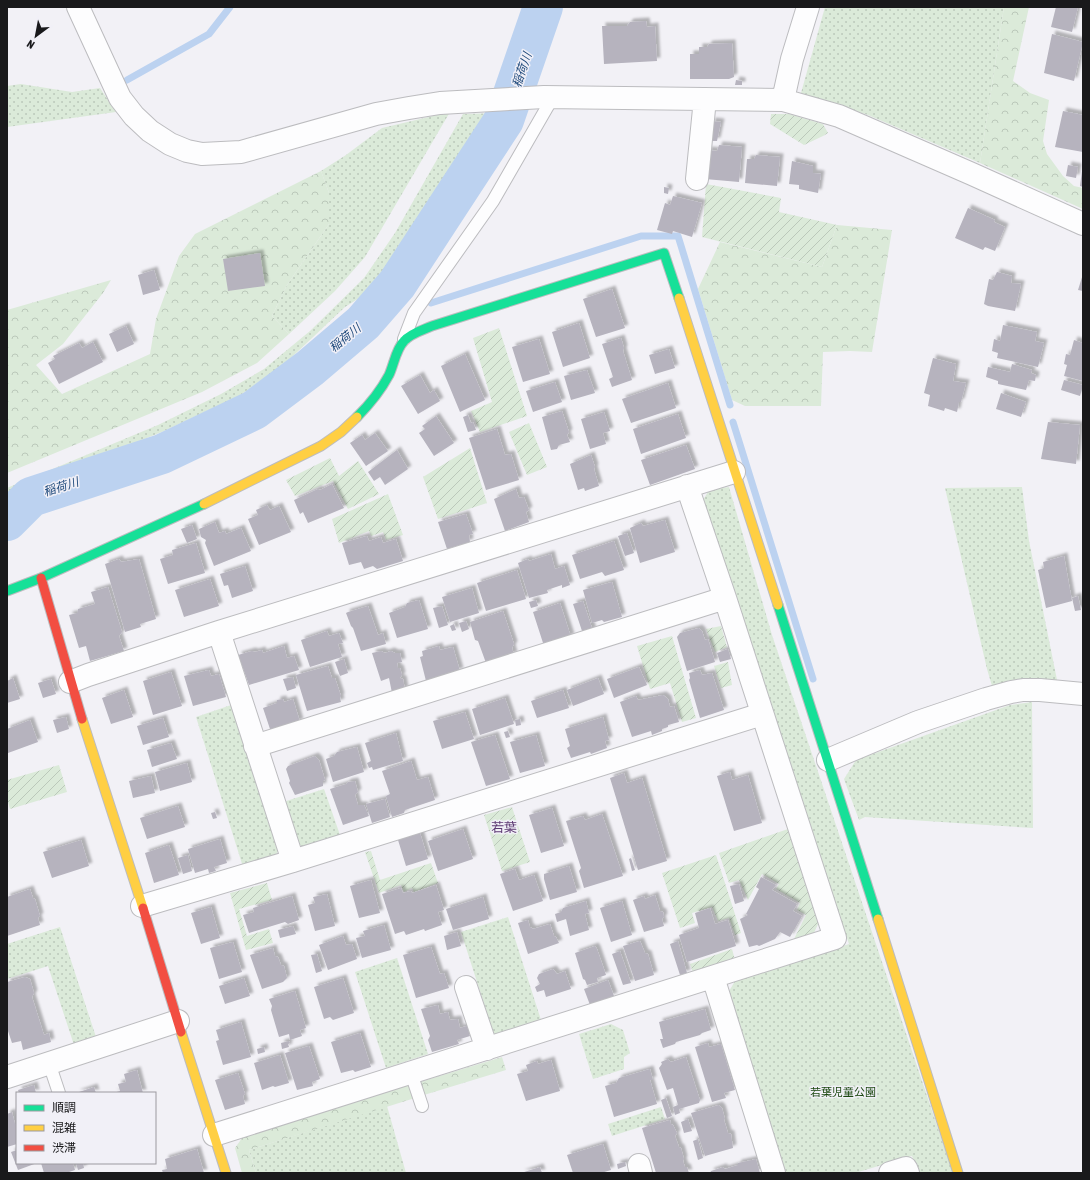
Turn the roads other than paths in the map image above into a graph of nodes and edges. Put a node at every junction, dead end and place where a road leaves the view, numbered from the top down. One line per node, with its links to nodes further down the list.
1 (78, 7): 3 (street)
2 (808, 7): 5 (street)
3 (549, 97): 4 (street); 8 (lane)
4 (705, 99): 5 (street); 6 (street)
5 (783, 100): 7 (street)
6 (697, 179)
7 (1083, 224)
8 (404, 340): 9 (street); 11 (street)
9 (734, 472): 10 (street); 19 (street)
10 (687, 486): 13 (street); 14 (street)
11 (41, 578): 12 (street); 15 (street)
12 (7, 591)
13 (725, 598): 17 (street); 18 (street)
14 (219, 632): 15 (street); 18 (street)
15 (70, 682): 21 (street)
16 (1083, 694): 19 (street)
17 (762, 714): 20 (street); 22 (street)
18 (255, 746): 20 (street)
19 (828, 760): 36 (street)
20 (293, 861): 21 (street)
21 (142, 906): 24 (street)
22 (713, 977): 25 (street); 33 (street)
23 (466, 987): 25 (street)
24 (178, 1021): 26 (street); 31 (street)
25 (487, 1049): 27 (street)
26 (49, 1063): 28 (street); 29 (lane)
27 (410, 1073): 30 (lane); 31 (street)
28 (7, 1077)
29 (59, 1092)
30 (422, 1106)
31 (214, 1135): 32 (street)
32 (226, 1173)
33 (774, 1173)
34 (890, 1173): 35 (street)
35 (908, 1173)
36 (958, 1173)

